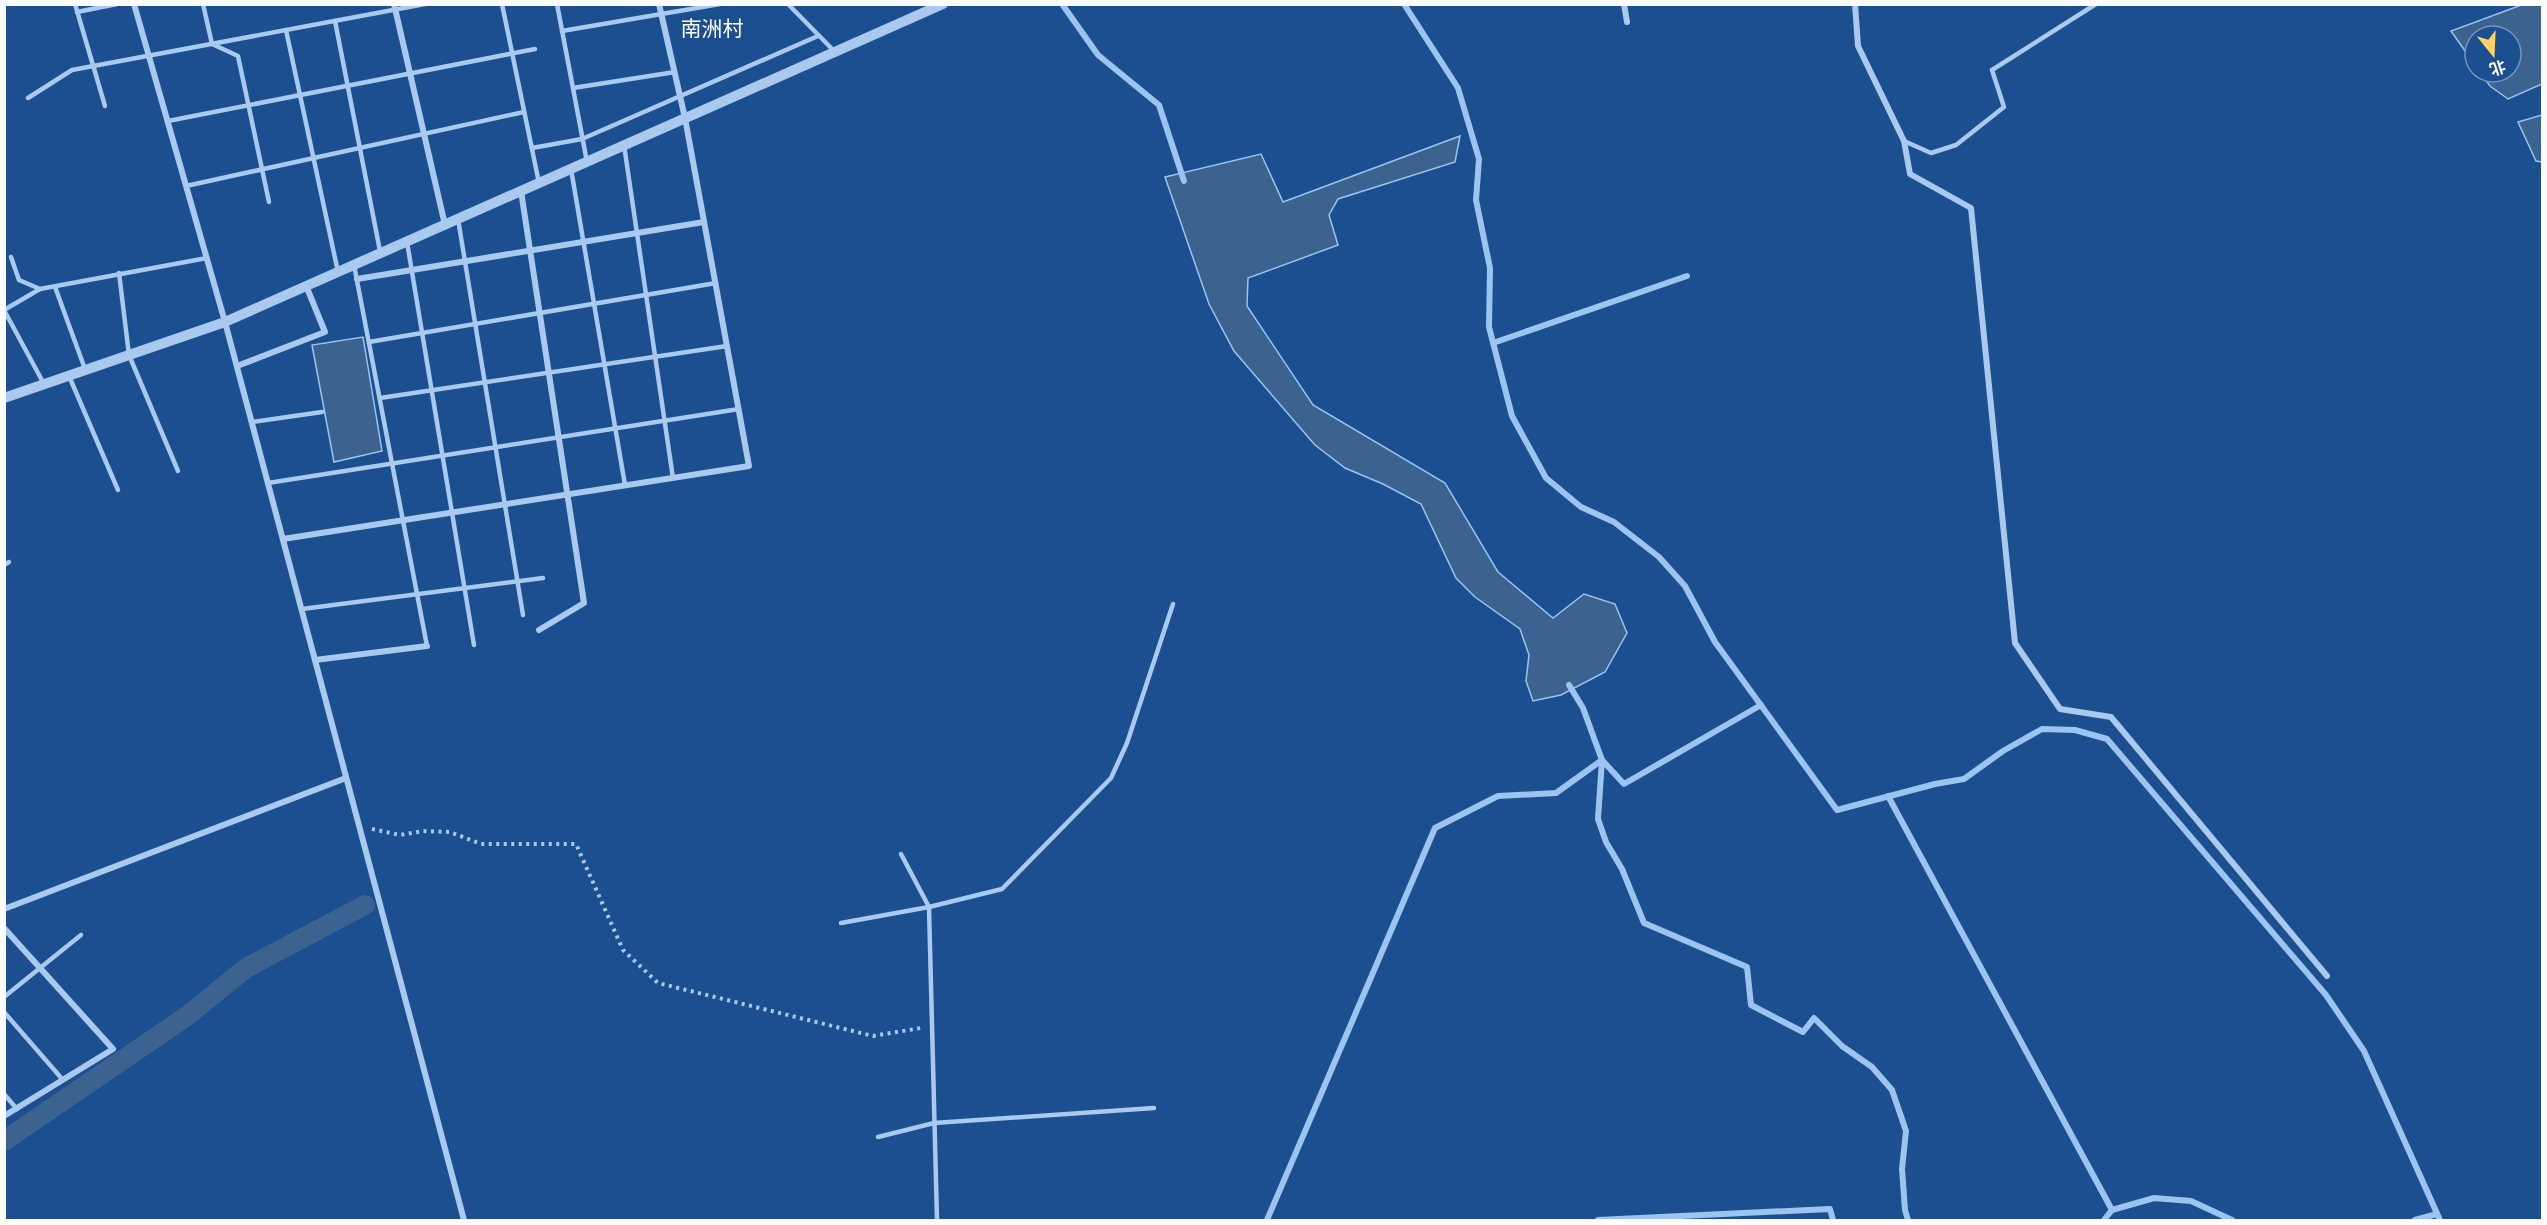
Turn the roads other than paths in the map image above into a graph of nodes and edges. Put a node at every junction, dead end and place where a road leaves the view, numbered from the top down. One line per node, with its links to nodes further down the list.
1 (75, 4): 16 (lane)
2 (117, 4): 16 (lane)
3 (134, 4): 27 (street)
4 (203, 4): 23 (lane)
5 (425, 4): 15 (lane)
6 (502, 4): 26 (lane)
7 (557, 4): 21 (lane)
8 (659, 4): 17 (street)
9 (720, 4): 17 (lane)
10 (788, 4): 22 (lane)
11 (943, 4): 25 (street)
12 (1624, 4): 19 (street)
13 (1855, 4): 43 (street)
14 (2096, 4): 43 (lane)
15 (395, 7): 18 (lane); 30 (street)
16 (77, 12): 28 (lane)
17 (661, 14): 21 (lane); 29 (street)
18 (335, 21): 20 (lane); 31 (lane)
19 (1627, 22)
20 (286, 30): 23 (lane); 33 (lane)
21 (562, 31): 32 (lane)
22 (818, 36): 25 (lane); 34 (lane)
23 (212, 44): 27 (lane); 36 (lane)
24 (535, 49): 26 (lane)
25 (834, 51): 39 (street)
26 (512, 54): 30 (lane); 38 (lane)
27 (149, 56): 28 (lane); 40 (street)
28 (93, 66): 35 (lane); 37 (lane)
29 (675, 72): 32 (lane); 34 (street)
30 (410, 74): 31 (lane); 41 (street)
31 (348, 86): 33 (lane); 45 (lane)
32 (573, 88): 42 (lane)
33 (300, 95): 36 (lane); 47 (lane)
34 (680, 97): 39 (street); 42 (lane)
35 (28, 98)
36 (248, 105): 40 (lane); 50 (lane)
37 (105, 106)
38 (524, 112): 41 (lane); 46 (lane)
39 (685, 118): 44 (street); 56 (street)
40 (168, 121): 52 (street)
41 (424, 134): 45 (lane); 57 (street)
42 (582, 139): 46 (lane); 48 (lane)
43 (1904, 141): 134 (street)
44 (624, 145): 48 (street); 58 (lane)
45 (360, 148): 47 (lane); 62 (lane)
46 (532, 148): 51 (lane)
47 (314, 158): 50 (lane); 68 (lane)
48 (586, 162): 49 (street)
49 (571, 168): 51 (street); 60 (lane)
50 (262, 170): 52 (lane); 54 (lane)
51 (539, 183): 53 (street)
52 (186, 186): 64 (street)
53 (521, 191): 55 (street); 61 (street)
54 (269, 202)
55 (458, 219): 57 (street); 65 (lane)
56 (704, 222): 58 (street); 71 (street)
57 (445, 225): 59 (street)
58 (637, 233): 60 (street); 75 (lane)
59 (406, 242): 62 (street); 67 (lane)
60 (584, 242): 61 (street); 76 (lane)
61 (530, 251): 65 (street); 78 (street)
62 (381, 253): 66 (street)
63 (11, 257): 74 (lane)
64 (207, 258): 69 (lane); 79 (street)
65 (465, 261): 67 (street); 80 (lane)
66 (354, 265): 68 (street); 70 (lane)
67 (411, 270): 70 (street); 81 (lane)
68 (338, 272): 73 (street)
69 (119, 273): 72 (lane); 84 (lane)
70 (357, 279): 82 (lane)
71 (716, 283): 75 (lane); 83 (street)
72 (55, 287): 74 (lane); 88 (lane)
73 (307, 288): 79 (street); 87 (street)
74 (40, 289): 77 (lane)
75 (646, 295): 76 (lane); 85 (lane)
76 (594, 304): 78 (lane); 86 (lane)
77 (4, 310): 92 (lane)
78 (540, 313): 80 (lane); 89 (street)
79 (225, 322): 84 (street); 87 (street)
80 (475, 324): 81 (lane); 91 (lane)
81 (422, 333): 82 (lane); 93 (lane)
82 (369, 342): 95 (lane)
83 (727, 346): 85 (lane); 96 (street)
84 (129, 355): 88 (street); 105 (lane)
85 (655, 356): 86 (lane); 98 (lane)
86 (604, 364): 89 (lane); 100 (lane)
87 (237, 366): 99 (street)
88 (86, 370): 90 (street)
89 (549, 373): 91 (lane); 101 (street)
90 (69, 376): 92 (street); 109 (lane)
91 (484, 382): 93 (lane); 102 (lane)
92 (44, 384): 94 (street)
93 (432, 390): 95 (lane); 103 (lane)
94 (4, 398)
95 (380, 398): 104 (lane)
96 (739, 409): 98 (lane); 106 (street)
97 (322, 412): 99 (lane)
98 (665, 421): 100 (lane); 106 (lane)
99 (252, 422): 107 (street)
100 (615, 429): 101 (lane); 108 (lane)
101 (559, 438): 102 (lane); 110 (street)
102 (496, 447): 103 (lane); 111 (lane)
103 (442, 456): 104 (lane); 112 (lane)
104 (392, 464): 107 (lane); 113 (lane)
105 (178, 471)
106 (674, 478): 108 (street)
107 (268, 483): 114 (street)
108 (625, 485): 110 (street)
109 (118, 490)
110 (567, 495): 111 (street); 122 (street)
111 (505, 504): 112 (street); 116 (lane)
112 (452, 513): 113 (street); 117 (lane)
113 (403, 520): 114 (street); 118 (lane)
114 (283, 540): 120 (street)
115 (543, 578): 116 (lane)
116 (518, 581): 117 (lane); 121 (lane)
117 (465, 588): 118 (lane); 123 (lane)
118 (417, 594): 120 (lane); 124 (lane)
119 (1173, 604): 128 (lane)
120 (302, 609): 125 (street)
121 (523, 615)
122 (539, 630)
123 (474, 645)
124 (427, 646): 125 (street)
125 (315, 660): 126 (street)
126 (346, 778): 129 (street); 144 (street)
127 (901, 854): 128 (lane)
128 (929, 907): 130 (lane); 142 (lane)
129 (4, 909)
130 (841, 923)
131 (4, 928): 133 (street)
132 (81, 935): 133 (lane)
133 (39, 967): 135 (lane); 137 (street)
134 (2327, 976)
135 (4, 997)
136 (4, 1012): 137 (lane)
137 (63, 1080): 140 (street)
138 (4, 1094): 140 (lane)
139 (1154, 1108): 142 (lane)
140 (17, 1109): 141 (street)
141 (4, 1116)
142 (934, 1123): 143 (lane); 145 (lane)
143 (878, 1137)
144 (464, 1221)
145 (937, 1221)

